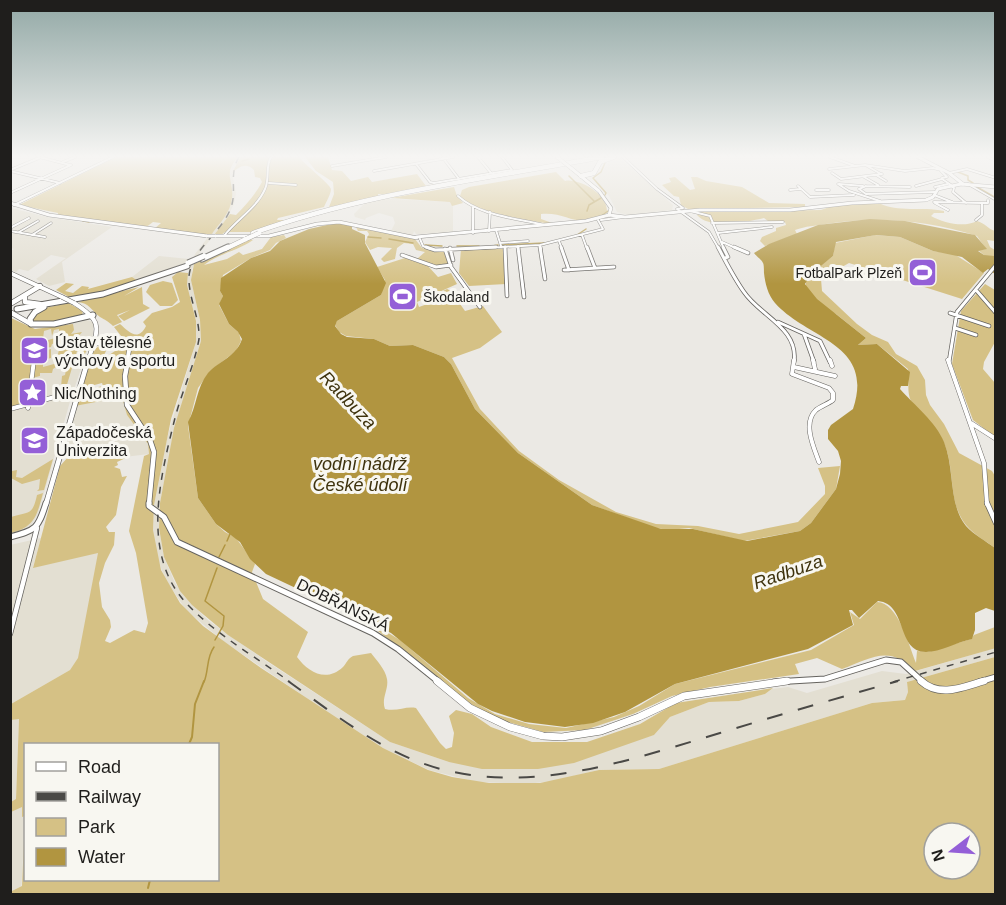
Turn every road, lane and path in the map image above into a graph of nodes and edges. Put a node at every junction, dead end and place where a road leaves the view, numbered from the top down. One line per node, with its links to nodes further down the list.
1 (259, 199): 47 (street)
2 (370, 199): 50 (highway)
3 (380, 199): 44 (highway)
4 (461, 199): 20 (street)
5 (605, 199): 25 (street)
6 (671, 199): 22 (street)
7 (876, 199): 14 (street)
8 (925, 199): 12 (main road)
9 (928, 199): 15 (street)
10 (948, 199): 16 (street)
11 (962, 199): 17 (street)
12 (914, 200): 14 (main road)
13 (988, 200): 18 (street)
14 (880, 201): 23 (main road)
15 (934, 202): 16 (street); 21 (street)
16 (952, 202): 17 (street)
17 (967, 203): 18 (street)
18 (982, 203): 29 (street)
19 (12, 205): 45 (main road)
20 (473, 206): 24 (street); 41 (street)
21 (948, 210)
22 (678, 211): 23 (main road); 26 (main road); 62 (street)
23 (690, 211): 34 (street)
24 (490, 212): 35 (street); 39 (street)
25 (609, 215): 26 (main road); 28 (main road)
26 (625, 217): 28 (street)
27 (29, 218): 37 (street)
28 (600, 220): 31 (main road); 48 (street)
29 (976, 220)
30 (38, 221): 40 (street)
31 (587, 221): 35 (main road)
32 (783, 222): 34 (street)
33 (51, 223): 43 (street)
34 (712, 223): 42 (street)
35 (546, 226): 38 (main road)
36 (772, 227): 42 (street)
37 (10, 229): 40 (street)
38 (496, 230): 39 (main road); 56 (street)
39 (489, 231): 41 (main road)
40 (19, 232): 43 (street)
41 (473, 233): 51 (main road)
42 (718, 233): 54 (street)
43 (32, 235): 49 (street)
44 (260, 235): 47 (main road); 50 (highway, bridge); 51 (main road)
45 (207, 236): 46 (main road, bridge)
46 (215, 236): 47 (main road)
47 (224, 236)
48 (582, 236): 53 (street); 68 (street)
49 (45, 237)
50 (245, 238): 64 (highway, bridge)
51 (420, 238): 59 (street)
52 (528, 241): 56 (street)
53 (560, 241): 55 (street); 70 (street)
54 (722, 242): 60 (street); 62 (street)
55 (540, 245): 57 (street); 72 (street)
56 (502, 246): 57 (street); 58 (street); 76 (street)
57 (518, 246): 78 (street)
58 (450, 248): 59 (street); 63 (street)
59 (445, 249): 65 (street)
60 (748, 253)
61 (402, 255): 65 (street)
62 (725, 258): 87 (street)
63 (453, 260)
64 (187, 264): 74 (highway); 79 (highway)
65 (450, 265): 81 (street)
66 (996, 265): 75 (street)
67 (614, 267): 68 (street)
68 (595, 268): 70 (street)
69 (564, 270): 70 (street)
70 (569, 270)
71 (10, 273): 73 (street)
72 (545, 279)
73 (40, 285): 77 (main road); 79 (street)
74 (124, 286): 80 (main road)
75 (976, 290): 84 (street); 86 (street)
76 (507, 296)
77 (25, 297): 80 (main road); 82 (main road)
78 (524, 297)
79 (61, 300): 82 (highway); 85 (street, bridge); 88 (highway)
80 (43, 304): 82 (main road)
81 (480, 307)
82 (12, 308): 88 (main road)
83 (950, 313): 86 (street)
84 (996, 313)
85 (93, 315): 88 (highway); 93 (street)
86 (957, 315): 89 (street); 90 (street)
87 (778, 322): 91 (street); 96 (street)
88 (31, 324)
89 (989, 326)
90 (955, 328): 92 (street); 102 (street)
91 (804, 333): 95 (street); 97 (street)
92 (976, 335)
93 (93, 344): 99 (street); 109 (street, DOBŘANSKÁ)
94 (35, 348): 100 (street)
95 (832, 366)
96 (794, 367): 98 (street); 104 (street)
97 (815, 369)
98 (835, 376)
99 (75, 392): 100 (street); 106 (street)
100 (28, 406): 101 (street)
101 (10, 410)
102 (971, 423): 103 (street); 105 (street)
103 (996, 439)
104 (819, 462)
105 (996, 524)
106 (37, 528): 107 (street); 108 (street)
107 (10, 537)
108 (10, 634)
109 (996, 677)

